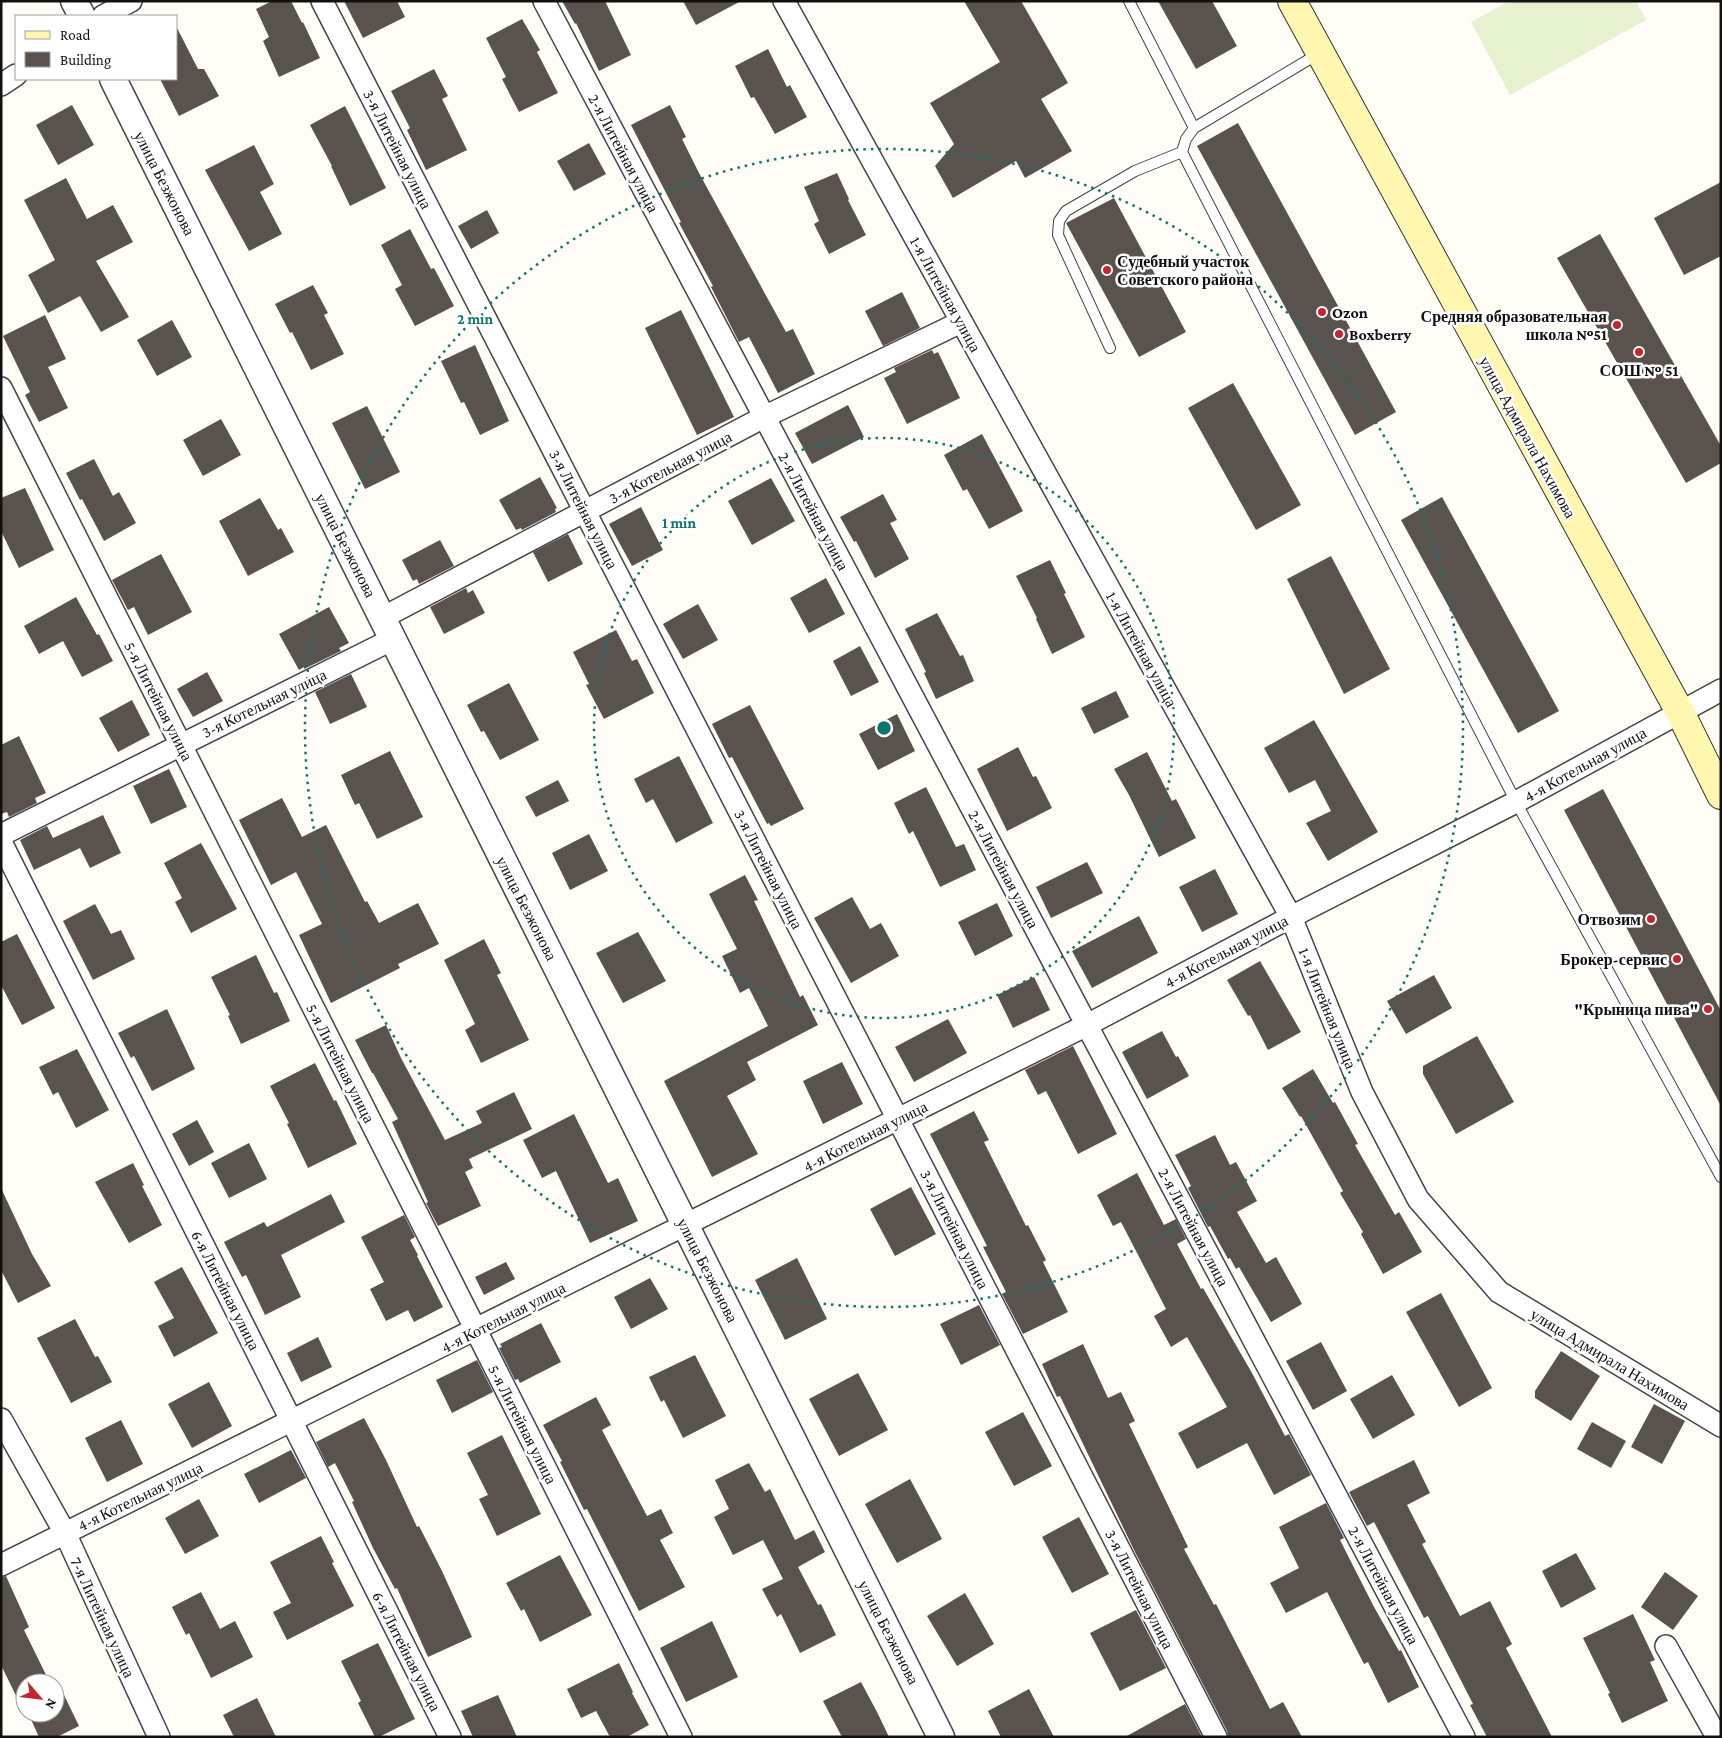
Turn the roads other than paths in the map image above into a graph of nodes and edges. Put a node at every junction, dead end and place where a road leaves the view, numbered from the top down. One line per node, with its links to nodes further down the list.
1 (74, 1): 8 (street)
2 (131, 1): 9 (street)
3 (322, 1): 20 (street, 3-я Литейная улица)
4 (544, 1): 19 (street, 2-я Литейная улица)
5 (784, 1): 16 (street, 1-я Литейная улица)
6 (1129, 1): 14 (lane)
7 (1292, 1): 10 (main road, улица Адмирала Нахимова)
8 (81, 15)
9 (105, 15)
10 (1319, 53): 14 (lane); 23 (main road, улица Адмирала Нахимова)
11 (15, 75): 13 (street)
12 (114, 80): 21 (street, улица Безжонова)
13 (1, 85)
14 (1194, 128): 15 (lane)
15 (1182, 152): 17 (lane); 26 (lane)
16 (961, 322): 19 (street, 3-я Котельная улица); 29 (street, 1-я Литейная улица)
17 (1110, 348)
18 (1, 388): 24 (street, 5-я Литейная улица)
19 (764, 417): 20 (street, 3-я Котельная улица); 30 (street, 2-я Литейная улица)
20 (585, 511): 21 (street, 3-я Котельная улица); 31 (street, 3-я Литейная улица)
21 (388, 629): 24 (street, 3-я Котельная улица); 33 (street, улица Безжонова)
22 (1721, 690): 23 (street, 4-я Котельная улица)
23 (1680, 712): 25 (main road, улица Адмирала Нахимова); 26 (street, 4-я Котельная улица)
24 (181, 745): 27 (street, 3-я Котельная улица); 35 (street, 5-я Литейная улица)
25 (1721, 794)
26 (1516, 802): 29 (street, 4-я Котельная улица); 32 (lane)
27 (1, 834)
28 (1, 842): 37 (street, 6-я Литейная улица)
29 (1291, 917): 30 (street, 4-я Котельная улица); 34 (street, 1-я Литейная улица)
30 (1087, 1025): 31 (street, 4-я Котельная улица); 47 (street, 2-я Литейная улица)
31 (898, 1119): 33 (street, 4-я Котельная улица); 46 (street, 3-я Литейная улица)
32 (1721, 1176)
33 (686, 1225): 35 (street, 4-я Котельная улица); 45 (street, улица Безжонова)
34 (1499, 1292): 38 (street, улица Адмирала Нахимова)
35 (476, 1330): 37 (street, 4-я Котельная улица); 44 (street, 5-я Литейная улица)
36 (1, 1419): 39 (street, 7-я Литейная улица)
37 (292, 1422): 39 (street, 4-я Котельная улица); 43 (street, 6-я Литейная улица)
38 (1721, 1426)
39 (65, 1533): 40 (street, 4-я Котельная улица); 42 (street, 7-я Литейная улица)
40 (1, 1566)
41 (1666, 1646): 48 (street)
42 (159, 1737)
43 (450, 1737)
44 (681, 1737)
45 (941, 1737)
46 (1216, 1737)
47 (1464, 1737)
48 (1717, 1737)

